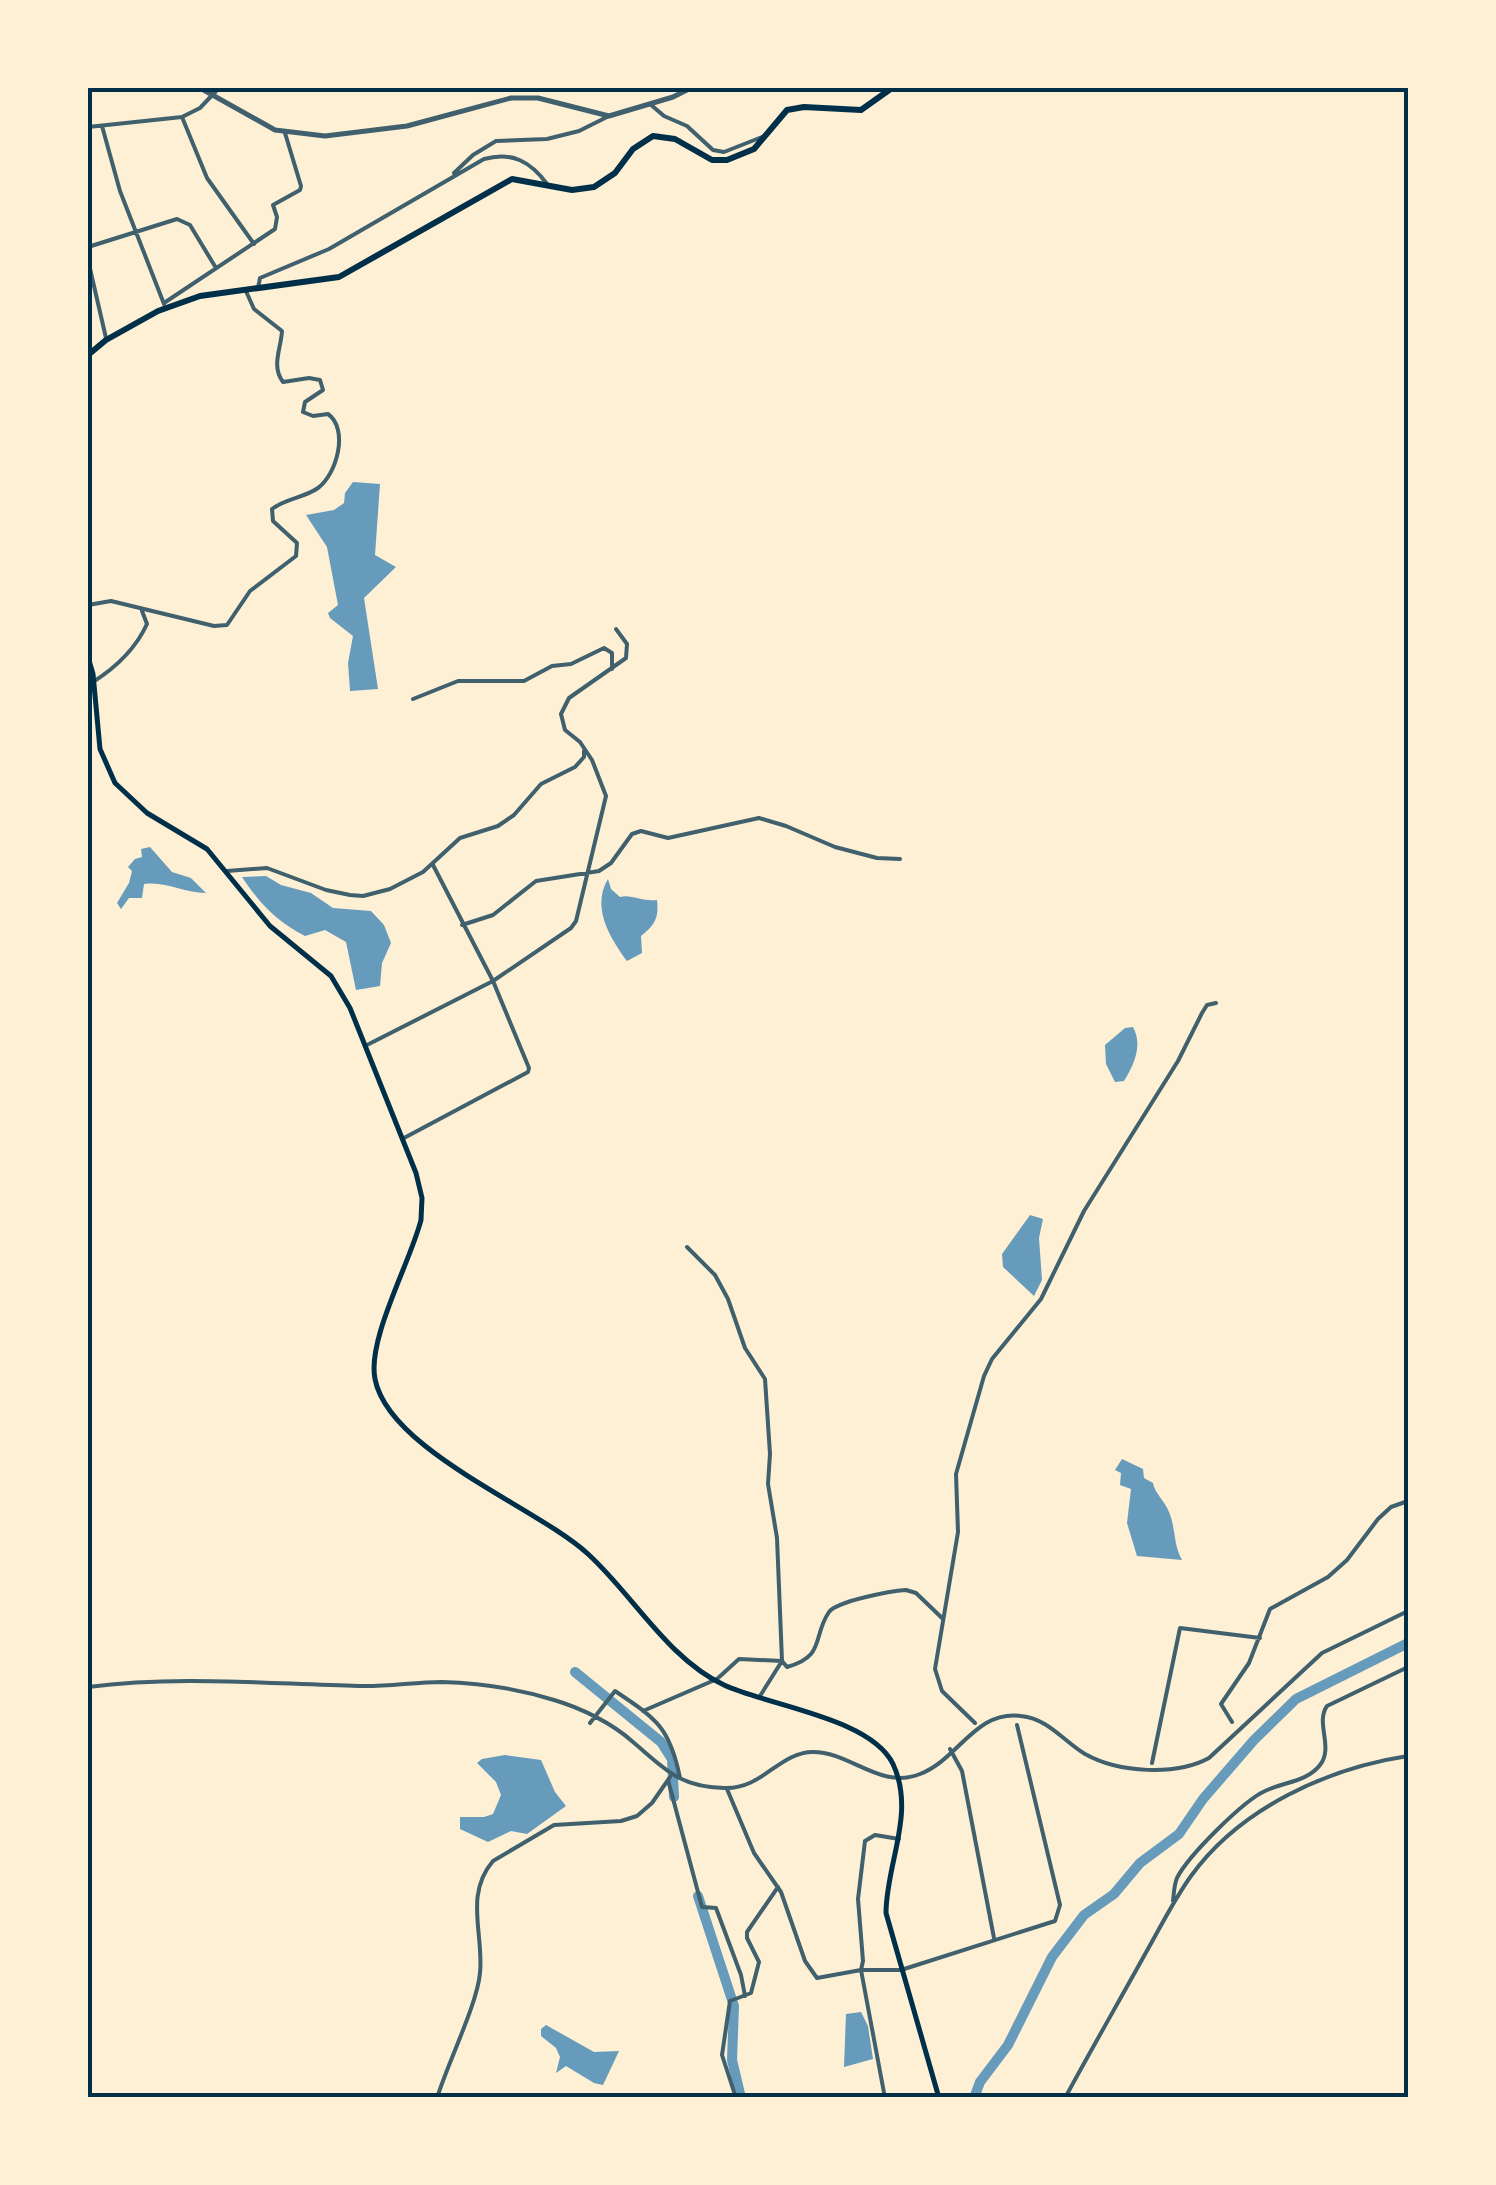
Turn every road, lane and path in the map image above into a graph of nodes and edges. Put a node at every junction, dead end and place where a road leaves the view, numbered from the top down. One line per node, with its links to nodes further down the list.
1 (200, 88): 6 (street)
2 (219, 88): 6 (street)
3 (691, 88): 7 (street)
4 (892, 88): 5 (main road)
5 (882, 92): 13 (main road)
6 (212, 94): 9 (street); 12 (street)
7 (650, 104): 8 (street); 13 (street)
8 (610, 116): 12 (street); 14 (street)
9 (182, 117): 10 (street); 17 (street)
10 (102, 126): 11 (street); 16 (street)
11 (88, 128)
12 (285, 133): 17 (street)
13 (764, 136): 15 (main road)
14 (447, 180): 15 (street); 21 (street)
15 (547, 184): 21 (main road)
16 (135, 231): 18 (street); 20 (street); 23 (street)
17 (254, 244): 20 (street)
18 (88, 247)
19 (88, 260): 24 (street)
20 (216, 268): 23 (street)
21 (258, 288): 22 (main road)
22 (245, 289): 23 (main road); 27 (street)
23 (165, 306): 24 (main road)
24 (106, 340): 25 (main road)
25 (90, 352)
26 (88, 604): 27 (street)
27 (138, 608): 31 (street)
28 (616, 630): 30 (street)
29 (88, 657): 31 (main road)
30 (612, 669): 32 (street); 33 (street)
31 (94, 682): 36 (main road)
32 (413, 699)
33 (580, 742): 35 (street); 37 (street)
34 (900, 859): 37 (street)
35 (432, 865): 36 (street); 38 (street)
36 (227, 870): 41 (main road)
37 (588, 874): 38 (street); 39 (street)
38 (462, 925): 39 (street)
39 (493, 981): 41 (street); 42 (street)
40 (1216, 1003): 46 (street)
41 (364, 1046): 42 (main road)
42 (401, 1139): 50 (main road)
43 (688, 1248): 48 (street)
44 (1408, 1501): 47 (street)
45 (1408, 1611): 58 (street)
46 (942, 1618): 48 (street); 56 (street)
47 (1260, 1638): 55 (street); 60 (street)
48 (782, 1661): 50 (street); 52 (street)
49 (1408, 1667): 67 (street)
50 (715, 1680): 52 (main road); 53 (street)
51 (88, 1688): 54 (street)
52 (758, 1698): 62 (main road)
53 (643, 1711): 54 (street); 63 (street)
54 (592, 1720): 61 (street)
55 (1232, 1722)
56 (975, 1724)
57 (1017, 1725): 68 (street)
58 (951, 1750): 62 (street); 68 (street)
59 (1408, 1756): 67 (street)
60 (1152, 1763)
61 (670, 1778): 63 (street); 71 (street); 72 (street)
62 (898, 1778): 64 (street); 65 (main road)
63 (680, 1780): 64 (street)
64 (726, 1789): 66 (street)
65 (899, 1839): 69 (street); 70 (main road)
66 (778, 1887): 69 (street); 71 (street)
67 (1173, 1906): 76 (street)
68 (994, 1938): 70 (street)
69 (860, 1970): 70 (street); 74 (street)
70 (901, 1970): 75 (main road)
71 (745, 1996): 73 (street)
72 (437, 2098)
73 (736, 2098)
74 (885, 2098)
75 (939, 2098)
76 (1065, 2098)

